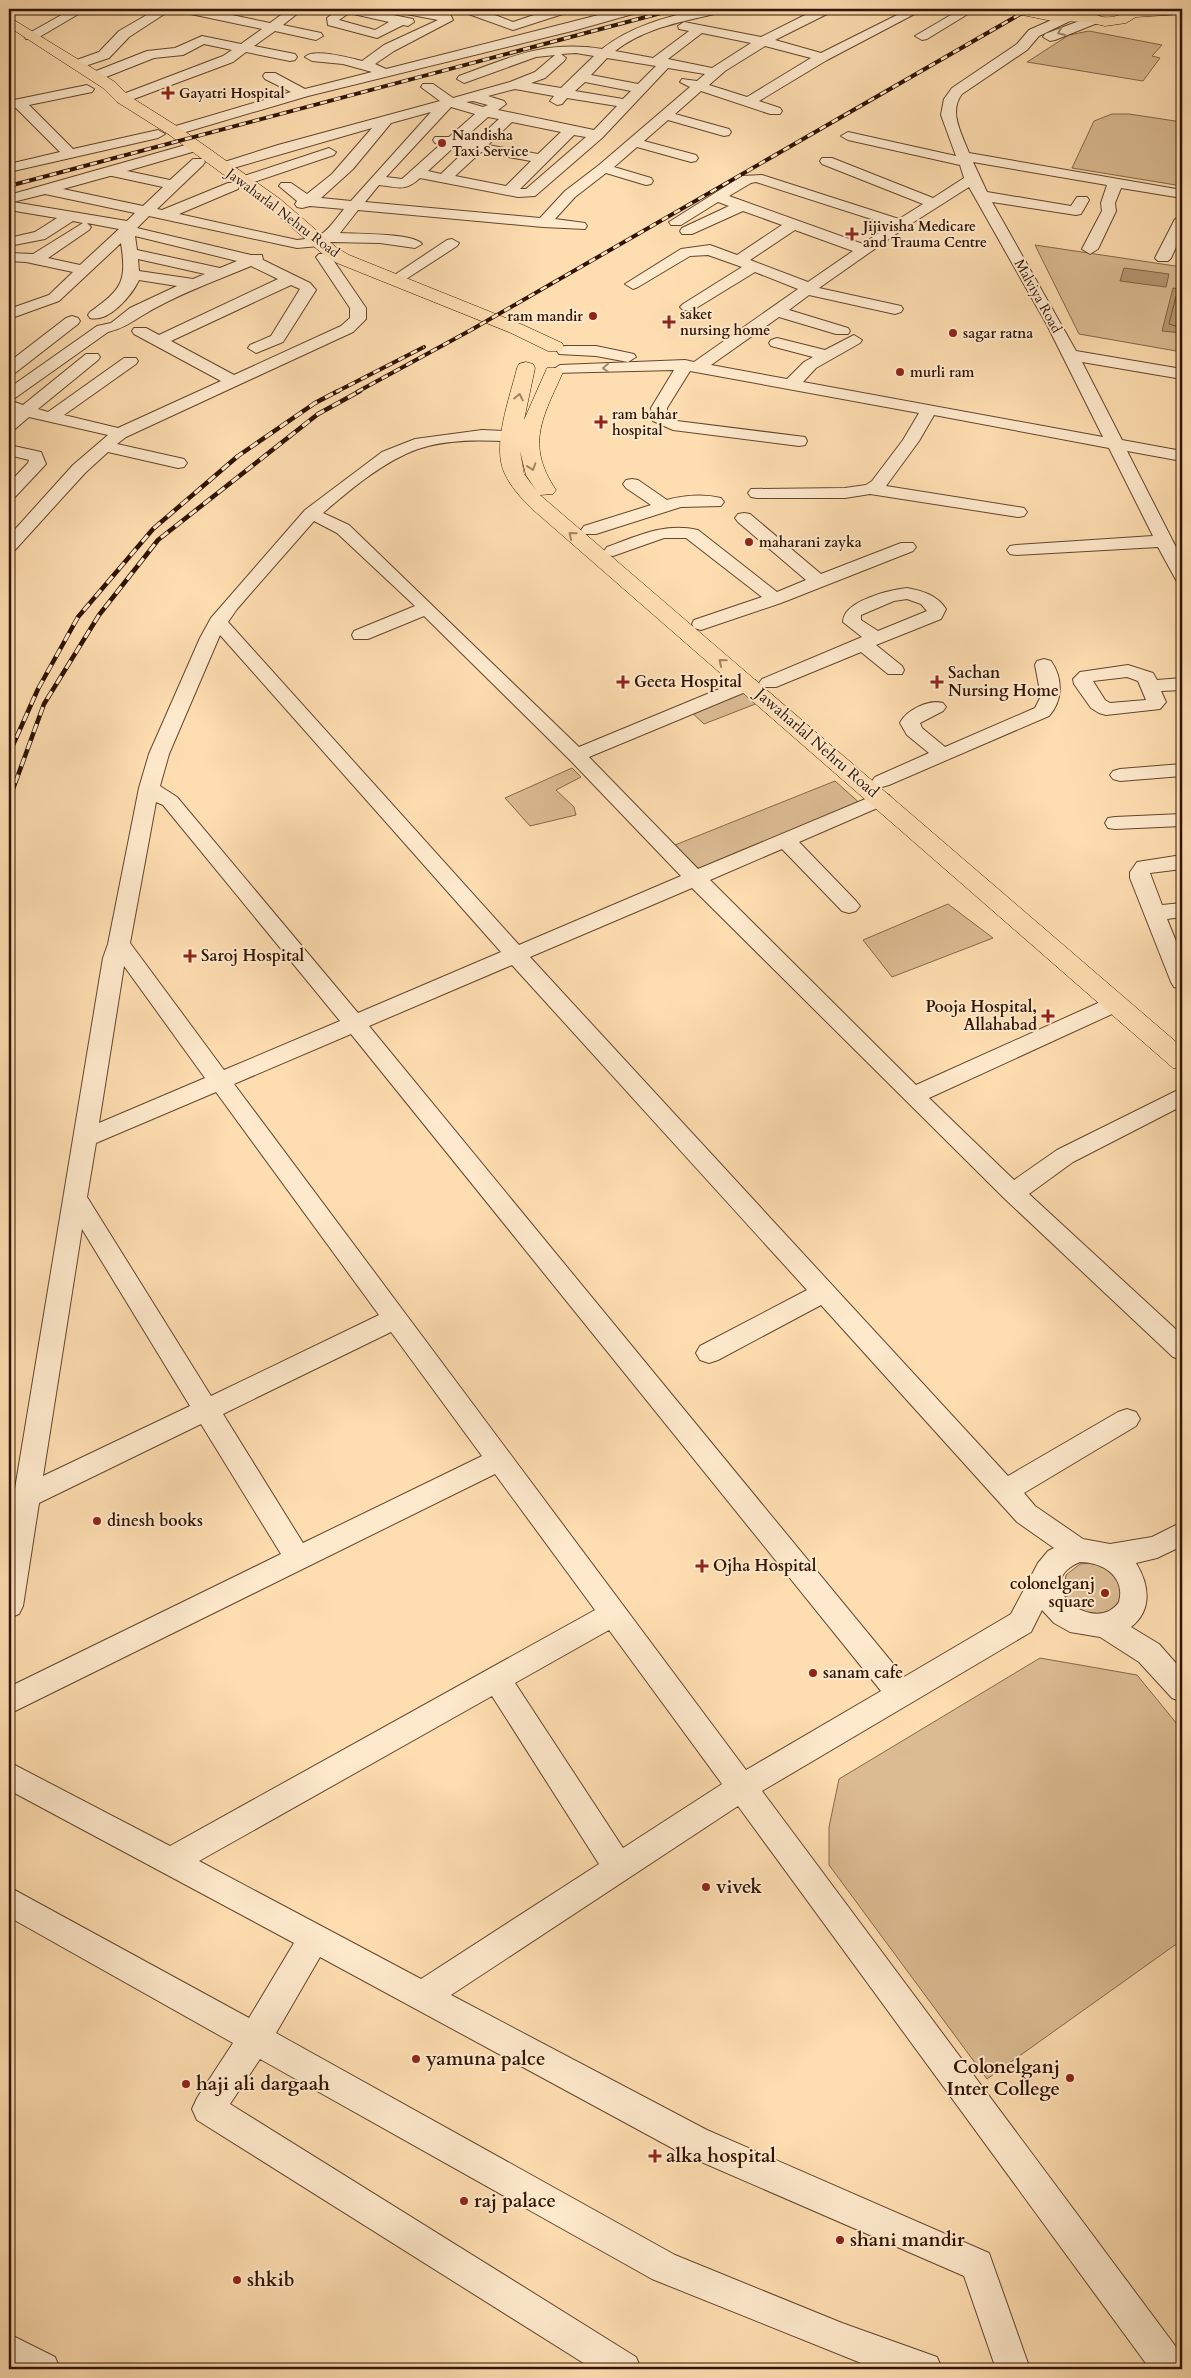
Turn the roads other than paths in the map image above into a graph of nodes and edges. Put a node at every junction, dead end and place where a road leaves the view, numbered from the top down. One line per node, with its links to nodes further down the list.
1 (81, 9): 40 (street)
2 (166, 9): 58 (street)
3 (186, 9): 21 (street)
4 (351, 9): 18 (street); 24 (street)
5 (527, 9): 20 (street)
6 (564, 9): 20 (street)
7 (635, 9): 15 (street)
8 (718, 9): 26 (street)
9 (826, 9): 38 (street)
10 (970, 9): 35 (street)
11 (478, 10): 28 (street)
12 (910, 10): 49 (street)
13 (1016, 10): 22 (main road); 39 (street)
14 (1182, 10): 16 (main road)
15 (621, 11): 31 (street)
16 (1131, 11): 19 (main road)
17 (292, 13): 23 (street)
18 (401, 15): 27 (street); 29 (street); 29 (street)
19 (1089, 15): 22 (main road); 39 (street, Malviya Road, one-way to 39)
20 (546, 16): 28 (street); 31 (street)
21 (229, 17): 23 (street); 36 (street)
22 (1065, 18): 39 (street, Malviya Road)
23 (272, 19): 36 (street); 37 (street)
24 (332, 20): 27 (street); 37 (street)
25 (9, 21): 40 (main road, Jawaharlal Nehru Road)
26 (671, 23): 33 (street); 46 (street); 48 (street)
27 (347, 26): 37 (street)
28 (513, 26): 34 (street)
29 (430, 27): 57 (street)
30 (460, 27): 41 (street)
31 (571, 28): 57 (street)
32 (9, 29): 63 (main road)
33 (700, 29): 38 (street); 52 (street)
34 (494, 32)
35 (922, 36)
36 (258, 37): 42 (street); 43 (street)
37 (325, 39): 43 (street); 47 (street)
38 (764, 41): 49 (street); 59 (street)
39 (1027, 42): 104 (street, Malviya Road)
40 (24, 43): 58 (main road, Jawaharlal Nehru Road)
41 (429, 44)
42 (243, 47): 44 (street); 63 (street); 67 (street)
43 (288, 50): 44 (street); 69 (street)
44 (262, 51): 55 (street)
45 (412, 52): 57 (street)
46 (605, 52): 48 (street); 53 (street); 62 (street)
47 (312, 57): 56 (street); 57 (street)
48 (629, 57): 52 (street)
49 (822, 57): 72 (street)
50 (559, 58): 64 (street)
51 (178, 60): 54 (street)
52 (661, 63): 59 (street); 61 (street)
53 (594, 65): 60 (street); 61 (street)
54 (161, 66)
55 (242, 66)
56 (302, 67)
57 (376, 69): 69 (street)
58 (70, 70): 63 (main road, Jawaharlal Nehru Road)
59 (715, 72): 66 (street)
60 (582, 77): 68 (street); 70 (street)
61 (653, 77): 66 (street); 68 (street)
62 (464, 79)
63 (92, 82): 67 (main road, Jawaharlal Nehru Road); 74 (street); 88 (main road, Jawaharlal Nehru Road)
64 (515, 85): 70 (street); 71 (street)
65 (428, 87): 73 (street)
66 (698, 87): 72 (street); 79 (street)
67 (117, 88): 88 (main road, Jawaharlal Nehru Road)
68 (642, 89): 76 (street)
69 (303, 93): 88 (street)
70 (564, 93): 76 (street); 81 (street)
71 (473, 96): 73 (street); 75 (street)
72 (749, 102): 77 (street)
73 (448, 103): 78 (street); 83 (street); 90 (street)
74 (14, 104): 101 (street)
75 (499, 104): 78 (street); 81 (street)
76 (626, 104): 84 (street)
77 (775, 111)
78 (485, 112): 80 (street); 94 (street)
79 (664, 115): 86 (street); 87 (street)
80 (508, 117): 81 (street); 96 (street)
81 (544, 117): 85 (street); 100 (street)
82 (592, 119): 84 (street)
83 (386, 120): 93 (street); 109 (street)
84 (609, 122): 86 (street); 89 (street)
85 (572, 123): 89 (street); 106 (street)
86 (648, 129): 95 (street)
87 (724, 132)
88 (166, 133): 99 (main road, Jawaharlal Nehru Road); 101 (street)
89 (597, 135): 110 (street)
90 (416, 136): 94 (street); 119 (street)
91 (848, 136): 104 (street)
92 (270, 138): 97 (street)
93 (316, 139): 97 (street); 98 (street)
94 (452, 142): 96 (street); 115 (street)
95 (634, 142): 102 (street); 113 (street)
96 (475, 147): 100 (street); 105 (street)
97 (284, 148): 103 (street); 111 (street)
98 (333, 151): 103 (street); 109 (street)
99 (192, 153): 111 (main road, Jawaharlal Nehru Road); 114 (street); 122 (main road, Jawaharlal Nehru Road); 126 (street)
100 (510, 153): 106 (street); 112 (street)
101 (70, 154): 108 (street)
102 (691, 158)
103 (304, 159): 116 (street); 122 (street)
104 (965, 159): 118 (street, Malviya Road); 125 (street)
105 (465, 160): 112 (street); 117 (street)
106 (540, 160): 110 (street); 130 (street)
107 (827, 161): 140 (street)
108 (15, 162)
109 (351, 163): 116 (street)
110 (561, 166): 130 (street)
111 (223, 167): 122 (main road, Jawaharlal Nehru Road)
112 (488, 167): 124 (street)
113 (604, 168): 120 (street); 150 (street)
114 (109, 171): 126 (street); 129 (street)
115 (417, 173): 117 (street); 123 (street)
116 (338, 178): 139 (street)
117 (445, 178): 124 (street)
118 (972, 179): 134 (street, Malviya Road); 140 (street)
119 (375, 180): 123 (street); 142 (street)
120 (646, 181)
121 (83, 182): 128 (street)
122 (238, 183): 146 (main road, Jawaharlal Nehru Road); 147 (street); 158 (main road, Jawaharlal Nehru Road)
123 (405, 184): 132 (street)
124 (476, 184): 130 (street)
125 (1116, 184): 133 (street); 162 (street)
126 (172, 185): 135 (street)
127 (286, 186): 139 (street)
128 (111, 188)
129 (44, 189): 137 (street); 145 (street)
130 (510, 190)
131 (140, 193): 135 (street)
132 (444, 193)
133 (1182, 194)
134 (983, 196): 138 (street); 190 (street, Malviya Road)
135 (159, 197): 145 (street)
136 (717, 198): 143 (street); 143 (street); 151 (street)
137 (9, 199)
138 (1082, 200)
139 (307, 201): 142 (street); 146 (street)
140 (933, 203): 151 (street)
141 (9, 206): 144 (street)
142 (355, 206): 150 (street); 160 (street)
143 (740, 207): 153 (street)
144 (46, 212): 148 (street); 156 (street)
145 (146, 212): 147 (street); 155 (street)
146 (287, 213): 160 (main road, Jawaharlal Nehru Road)
147 (163, 215): 158 (street)
148 (65, 219): 154 (street); 155 (street); 156 (street)
149 (1182, 219): 165 (street)
150 (543, 223): 152 (street)
151 (901, 224): 161 (street)
152 (580, 226)
153 (791, 226): 161 (street); 168 (street)
154 (84, 227): 155 (street); 166 (street)
155 (126, 230): 163 (street); 167 (street); 169 (street)
156 (16, 235)
157 (452, 243): 173 (street)
158 (299, 244): 160 (main road, Jawaharlal Nehru Road); 167 (street)
159 (415, 244): 160 (street)
160 (324, 245): 173 (main road, Jawaharlal Nehru Road); 185 (main road, Jawaharlal Nehru Road); 198 (street)
161 (865, 250): 176 (street)
162 (1090, 250)
163 (130, 253): 170 (street); 171 (street)
164 (9, 257): 166 (street)
165 (1163, 258)
166 (36, 259): 169 (street)
167 (251, 260): 170 (street); 172 (street)
168 (746, 264): 175 (street); 176 (street); 177 (street)
169 (84, 270): 180 (street)
170 (222, 273): 174 (street)
171 (132, 274): 174 (street); 181 (street)
172 (291, 278): 184 (street); 187 (street)
173 (395, 280): 188 (main road, Jawaharlal Nehru Road)
174 (195, 284): 200 (street)
175 (633, 284)
176 (807, 289): 178 (street); 179 (street)
177 (688, 307)
178 (895, 309)
179 (776, 311): 189 (street); 193 (street)
180 (9, 314)
181 (96, 315)
182 (72, 321): 195 (street)
183 (140, 331): 184 (street)
184 (160, 340): 198 (street)
185 (509, 343)
186 (777, 343): 189 (street)
187 (256, 348)
188 (560, 349): 193 (street); 194 (main road, Jawaharlal Nehru Road); 196 (main road, Jawaharlal Nehru Road)
189 (826, 355): 199 (street)
190 (1071, 355): 197 (street); 208 (street, Malviya Road)
191 (92, 357): 201 (street)
192 (130, 361): 203 (street)
193 (685, 366): 196 (street, one-way to 196); 199 (street); 207 (street)
194 (526, 368): 196 (main road); 206 (main road, Jawaharlal Nehru Road, one-way to 194)
195 (9, 370)
196 (557, 371): 206 (main road, Jawaharlal Nehru Road)
197 (1182, 374)
198 (232, 380): 205 (street)
199 (791, 384): 202 (street)
200 (9, 395)
201 (16, 408): 203 (street); 204 (street)
202 (929, 409): 208 (street); 214 (street)
203 (52, 417): 205 (street)
204 (9, 425)
205 (120, 434): 209 (street)
206 (520, 437): 220 (street); 222 (main road, Jawaharlal Nehru Road, one-way to 222); 238 (main road, Jawaharlal Nehru Road, one-way to 206)
207 (800, 441)
208 (1116, 443): 211 (street); 224 (street, Malviya Road)
209 (103, 446): 212 (street); 225 (street)
210 (9, 450): 215 (street)
211 (1182, 456)
212 (178, 464)
213 (632, 484): 218 (street)
214 (870, 489): 216 (street); 219 (street)
215 (9, 493)
216 (757, 493)
217 (715, 502): 218 (street)
218 (664, 506): 222 (street)
219 (1018, 512)
220 (311, 514): 232 (street); 233 (street)
221 (744, 518): 230 (street)
222 (590, 530): 227 (main road, Jawaharlal Nehru Road)
223 (1182, 535): 224 (street)
224 (1162, 536): 228 (street); 229 (street, Malviya Road)
225 (9, 546)
226 (907, 547): 230 (street)
227 (613, 550): 231 (street); 234 (main road, Jawaharlal Nehru Road)
228 (1016, 550)
229 (1182, 576)
230 (820, 582): 231 (street)
231 (775, 599): 234 (street)
232 (428, 608): 235 (street); 242 (street)
233 (218, 622): 246 (street); 255 (street)
234 (701, 624): 238 (main road, Jawaharlal Nehru Road)
235 (361, 634)
236 (1044, 665): 243 (street)
237 (895, 670): 238 (street)
238 (758, 684): 242 (street); 247 (main road, Jawaharlal Nehru Road)
239 (1182, 684): 240 (street)
240 (1150, 686)
241 (936, 707): 243 (street)
242 (576, 755): 252 (street)
243 (944, 756): 247 (street)
244 (1182, 770): 245 (street)
245 (1120, 775)
246 (149, 788): 254 (street); 258 (street)
247 (882, 790): 250 (street); 257 (main road, Jawaharlal Nehru Road); 259 (main road, Jawaharlal Nehru Road)
248 (1182, 820): 249 (street)
249 (1115, 823)
250 (786, 840): 252 (street); 253 (street)
251 (1182, 862): 256 (street)
252 (696, 879): 255 (street); 262 (street)
253 (848, 906)
254 (119, 944): 261 (street); 264 (street)
255 (516, 956): 258 (street); 267 (street)
256 (1182, 982)
257 (1116, 1004): 260 (main road, Jawaharlal Nehru Road); 262 (street)
258 (355, 1024): 261 (street); 293 (street)
259 (1182, 1046)
260 (1182, 1061)
261 (221, 1080): 264 (street); 268 (street)
262 (913, 1096): 265 (street)
263 (1182, 1096): 265 (street)
264 (85, 1138): 266 (street)
265 (1013, 1193): 269 (street)
266 (75, 1197): 271 (street); 275 (street)
267 (824, 1292): 270 (street); 274 (street)
268 (395, 1319): 271 (street); 273 (street)
269 (1182, 1350)
270 (709, 1353)
271 (206, 1410): 275 (street); 281 (street)
272 (1127, 1419): 274 (street)
273 (498, 1460): 281 (street); 286 (street)
274 (1005, 1491): 276 (street)
275 (26, 1496): 284 (street)
276 (1026, 1514): 279 (street); 282 (street)
277 (1182, 1533): 278 (street)
278 (1157, 1548): 280 (street); 283 (street)
279 (1078, 1550): 280 (street); 282 (street)
280 (1109, 1556): 283 (street)
281 (298, 1558): 294 (street)
282 (1049, 1570): 287 (street); 288 (street)
283 (1134, 1584): 285 (street)
284 (9, 1606)
285 (1129, 1611): 289 (street); 290 (street)
286 (613, 1614): 291 (street); 296 (street)
287 (1071, 1619): 288 (street); 289 (street)
288 (1021, 1623): 293 (street)
289 (1104, 1625): 290 (street)
290 (1150, 1653): 292 (street)
291 (496, 1678): 297 (street); 298 (street)
292 (1182, 1689)
293 (900, 1693): 296 (street)
294 (9, 1701)
295 (9, 1774): 297 (street)
296 (743, 1787): 298 (street); 308 (street)
297 (171, 1861): 300 (street)
298 (619, 1868): 301 (street)
299 (9, 1902): 302 (street)
300 (314, 1938): 301 (street); 302 (street)
301 (422, 1996): 307 (street)
302 (256, 2039): 305 (street); 306 (street)
303 (9, 2351): 304 (street)
304 (43, 2369)
305 (624, 2369)
306 (925, 2369)
307 (1013, 2369)
308 (1171, 2369)

